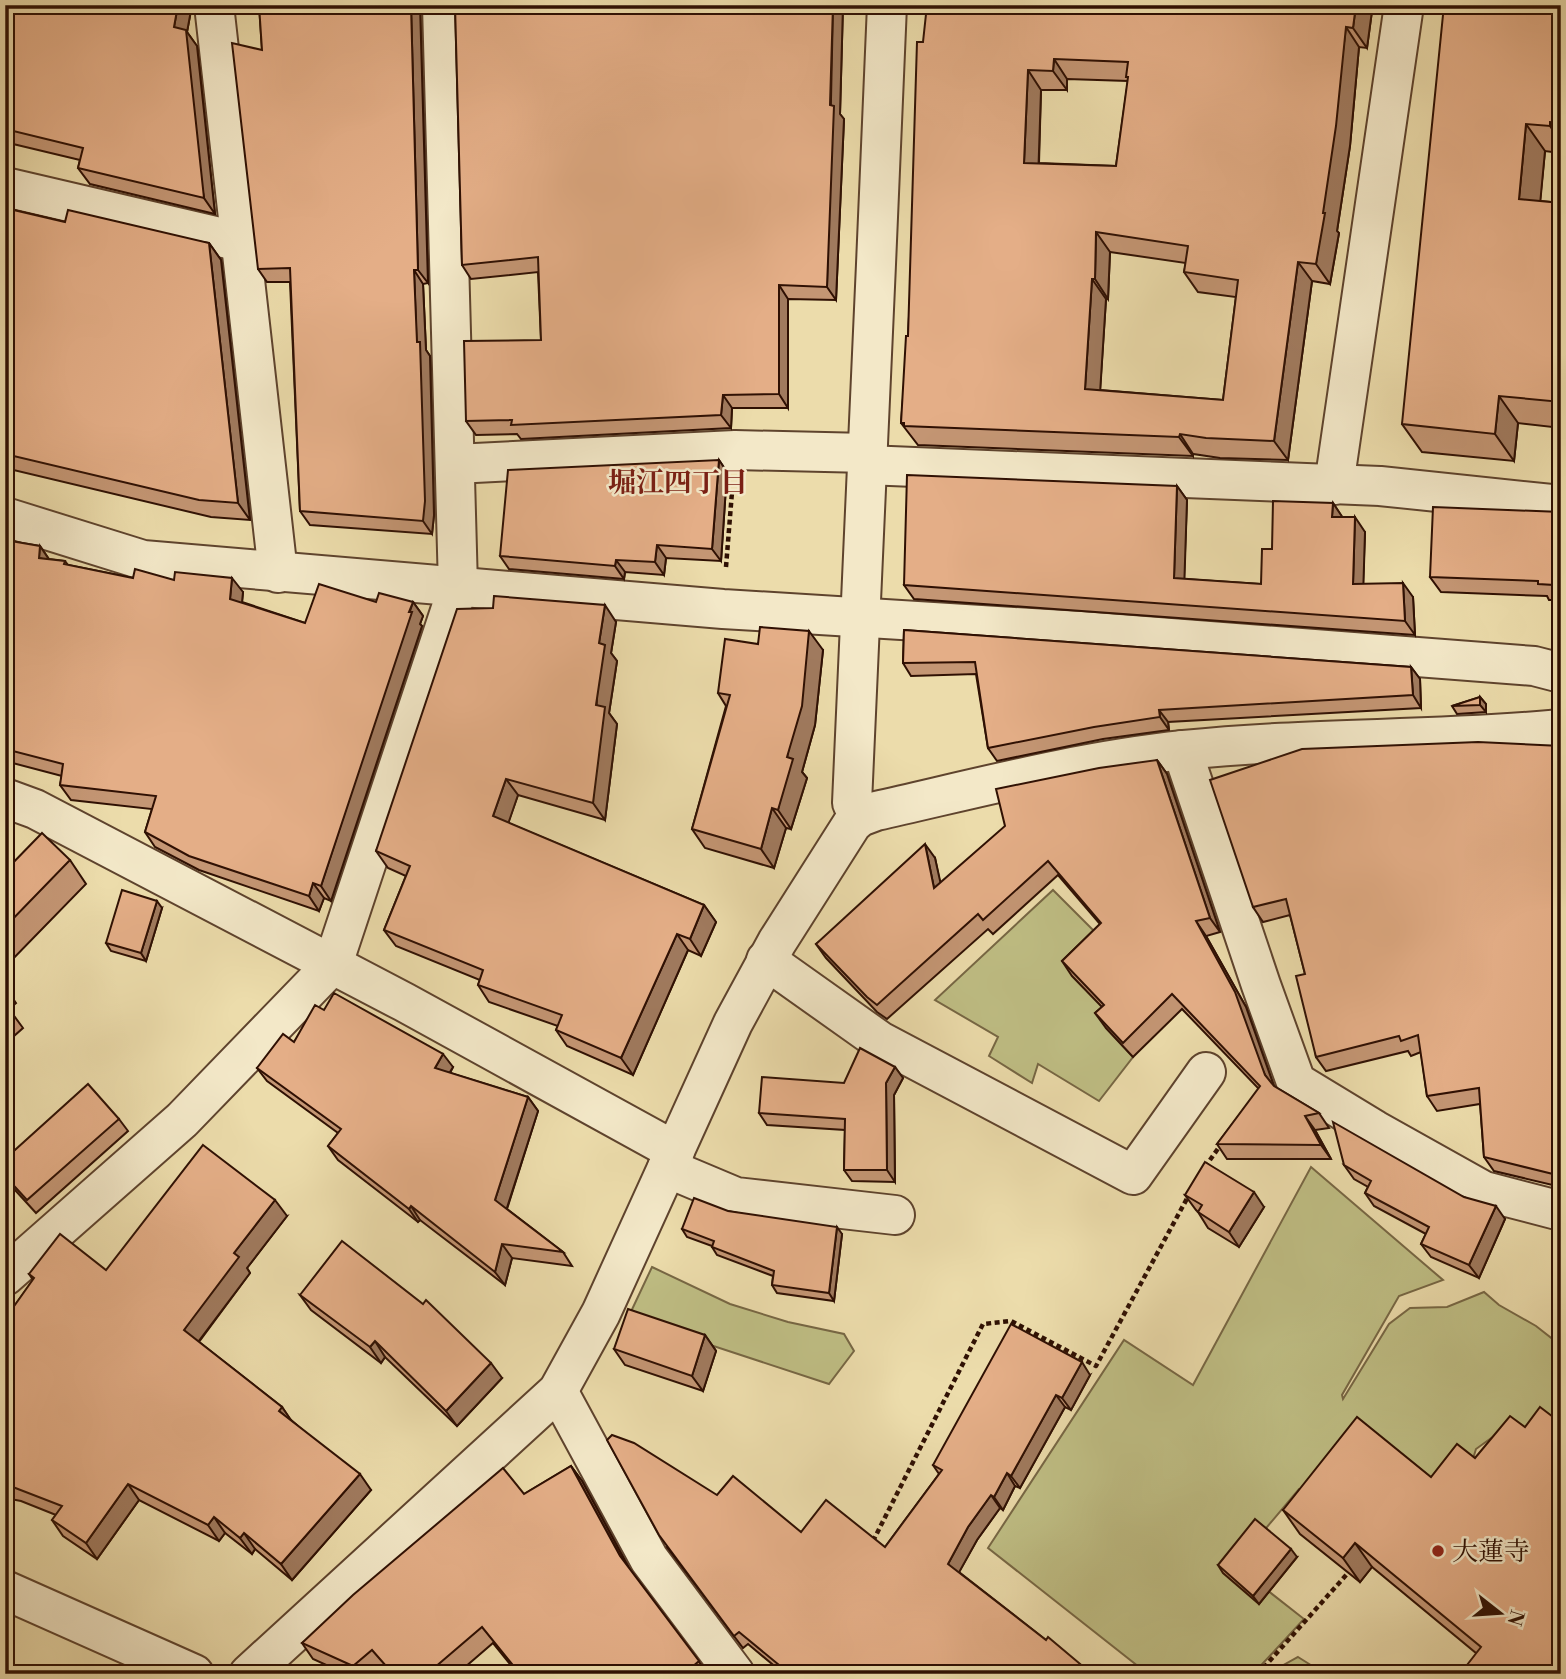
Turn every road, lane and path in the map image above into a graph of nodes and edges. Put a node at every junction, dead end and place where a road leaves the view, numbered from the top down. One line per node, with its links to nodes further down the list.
1 (214, 5): 6 (street)
2 (442, 5): 9 (street)
3 (887, 5): 8 (street)
4 (1404, 5): 10 (street)
5 (5, 187): 6 (street)
6 (241, 242): 13 (street)
7 (735, 450): 8 (street); 9 (street); 15 (path)
8 (867, 459): 10 (street); 16 (street)
9 (455, 464): 14 (street)
10 (1334, 485): 11 (street)
11 (1561, 505)
12 (5, 517): 13 (street)
13 (278, 573): 14 (street)
14 (458, 587): 15 (street); 23 (street)
15 (723, 609): 16 (street)
16 (862, 619): 17 (street); 21 (street)
17 (1561, 673)
18 (1561, 729): 19 (street)
19 (1182, 750): 21 (street); 29 (street)
20 (5, 798): 23 (street)
21 (860, 817): 22 (street)
22 (766, 960): 24 (street); 26 (street)
23 (333, 964): 26 (street); 31 (street)
24 (1206, 1072)
25 (1223, 1142): 27 (path)
26 (671, 1160): 30 (street); 32 (street)
27 (1203, 1170)
28 (1196, 1182): 33 (path)
29 (1561, 1211)
30 (895, 1215)
31 (5, 1276)
32 (558, 1391): 37 (street); 38 (street)
33 (869, 1546)
34 (1348, 1573): 39 (path)
35 (5, 1590): 36 (street)
36 (194, 1674)
37 (249, 1674)
38 (735, 1674)
39 (1258, 1674)

